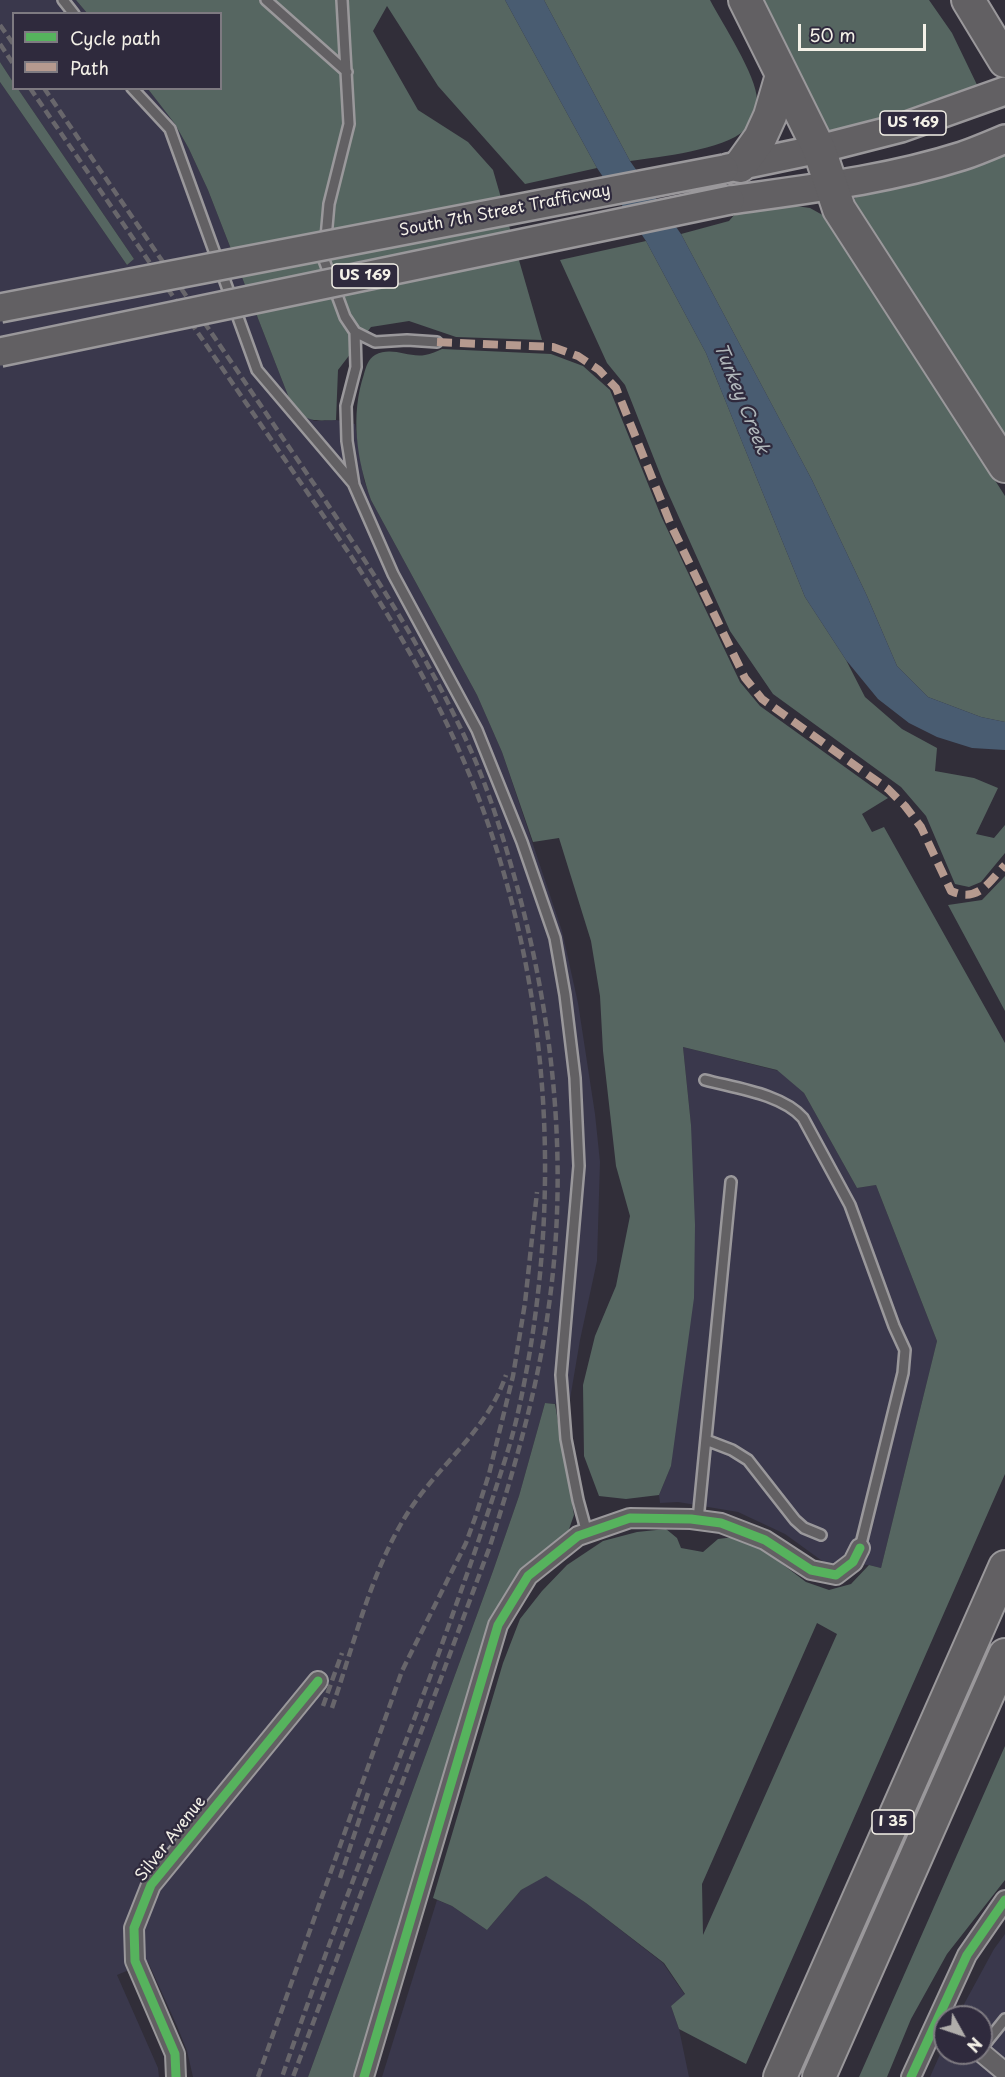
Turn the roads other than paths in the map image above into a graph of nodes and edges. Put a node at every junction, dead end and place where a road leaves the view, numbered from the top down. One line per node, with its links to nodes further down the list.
1 (63, 0): 6 (lane)
2 (266, 0): 8 (lane)
3 (342, 0): 8 (lane)
4 (745, 0): 9 (highway)
5 (968, 0): 7 (highway)
6 (72, 12)
7 (1005, 61)
8 (347, 72): 17 (lane)
9 (782, 75): 13 (highway); 14 (highway)
10 (134, 90): 21 (lane)
11 (1005, 90): 13 (main road, South 7th Street Trafficway / US 169)
12 (1005, 139): 15 (main road, South 7th Street Trafficway / US 169)
13 (819, 150): 14 (main road, South 7th Street Trafficway / US 169); 15 (highway)
14 (732, 167): 16 (main road, South 7th Street Trafficway / US 169, bridge)
15 (831, 186): 19 (main road, South 7th Street Trafficway / US 169, bridge); 20 (highway)
16 (0, 308)
17 (355, 332): 18 (lane); 21 (lane)
18 (437, 342)
19 (0, 352)
20 (1005, 465)
21 (354, 485): 26 (lane)
22 (705, 1080): 28 (lane)
23 (731, 1182): 24 (lane)
24 (706, 1440): 25 (lane); 27 (lane)
25 (698, 1520): 26 (street); 28 (street)
26 (587, 1533): 40 (street)
27 (821, 1535)
28 (860, 1548)
29 (1005, 1567): 41 (highway, I 35)
30 (1005, 1655): 42 (highway, I 35)
31 (318, 1681): 39 (street, Silver Avenue)
32 (1005, 1899): 33 (street)
33 (947, 2005)
34 (1005, 2019): 36 (lane)
35 (933, 2034): 43 (street)
36 (993, 2035)
37 (993, 2062): 38 (street)
38 (1005, 2072)
39 (176, 2077)
40 (364, 2077)
41 (780, 2077)
42 (819, 2077)
43 (911, 2077)

